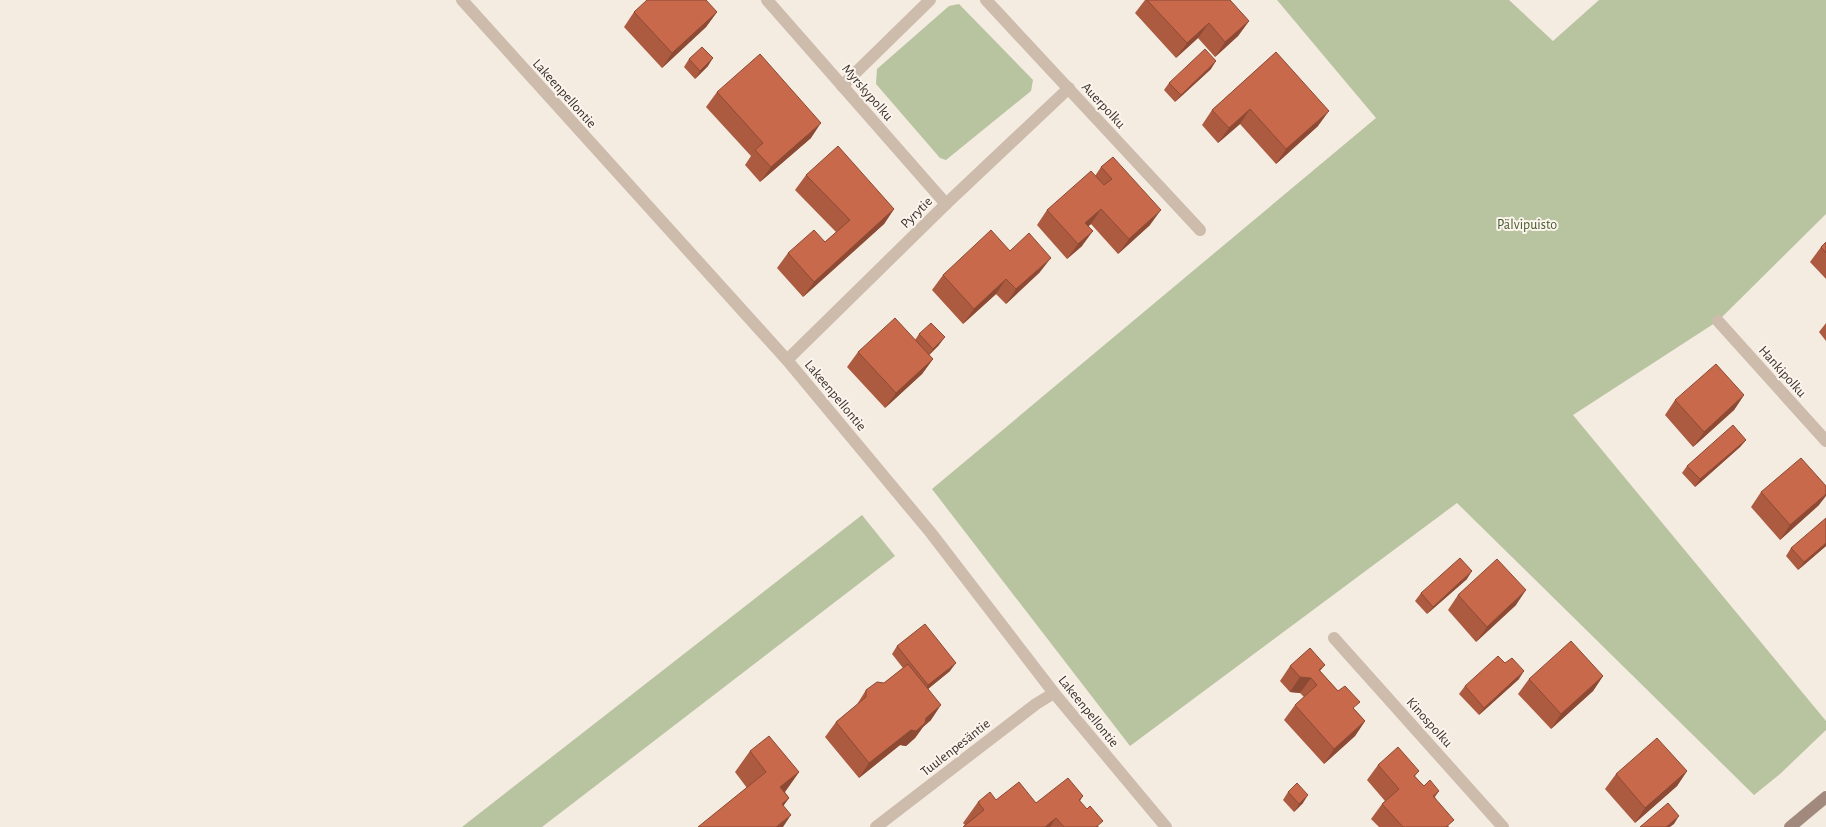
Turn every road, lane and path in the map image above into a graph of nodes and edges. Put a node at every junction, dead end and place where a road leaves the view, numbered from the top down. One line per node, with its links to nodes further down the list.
1 (462, 0): 10 (street, Lakeenpellontie)
2 (768, 0): 5 (street, Myrskypolku)
3 (930, 0): 5 (street)
4 (986, 0): 6 (street, Auerpolku)
5 (842, 86): 7 (street, Myrskypolku)
6 (1069, 88): 7 (street, Pyrytie); 8 (street, Auerpolku)
7 (946, 204): 10 (street, Pyrytie)
8 (1200, 230)
9 (1718, 321): 11 (street, Hankipolku)
10 (787, 360): 13 (street, Lakeenpellontie)
11 (1826, 441)
12 (1334, 638): 17 (street, Kinospolku)
13 (1054, 693): 15 (street, Tuulenpesäntie); 16 (street, Lakeenpellontie)
14 (1826, 797): 18 (street)
15 (876, 827)
16 (1166, 827)
17 (1503, 827)
18 (1790, 827)

